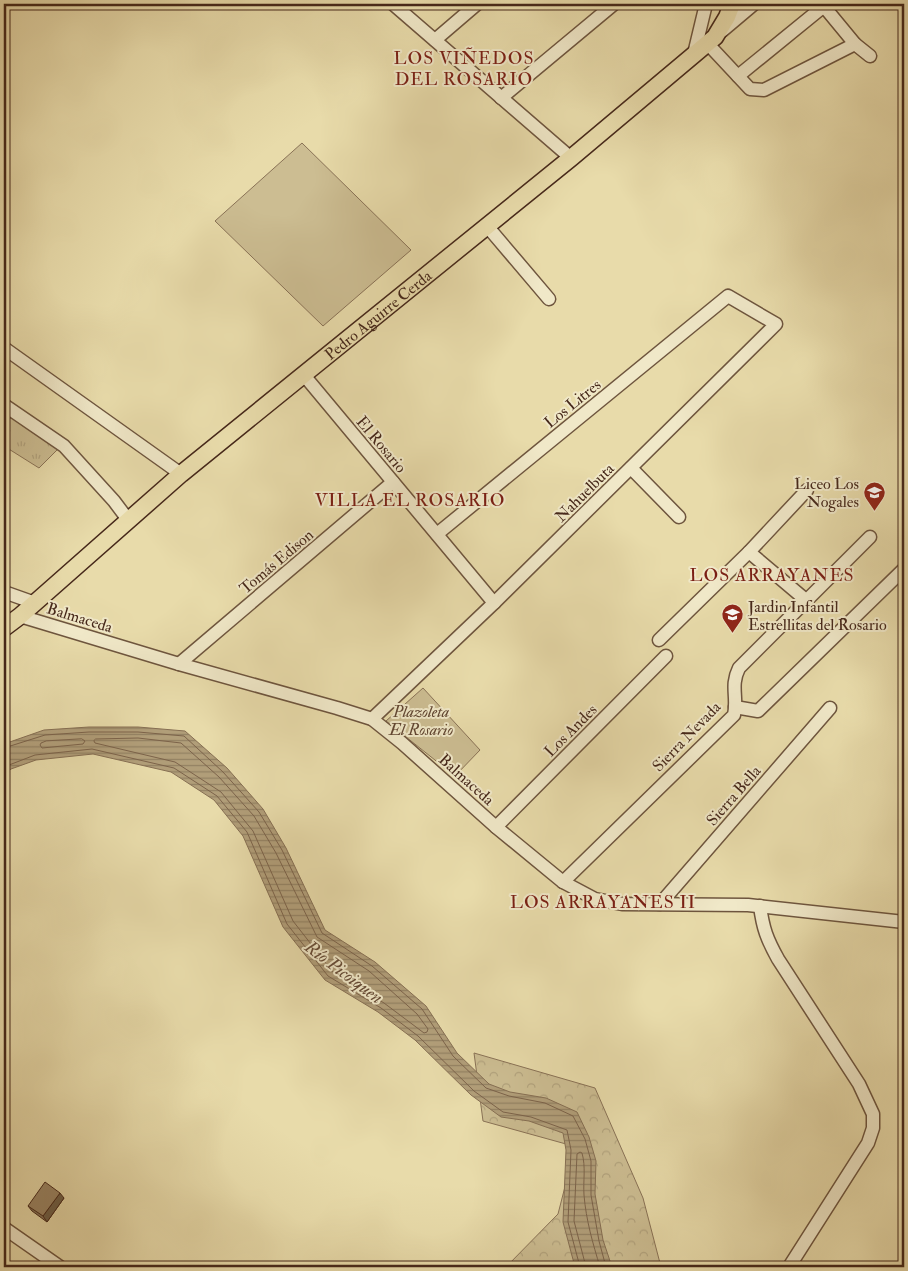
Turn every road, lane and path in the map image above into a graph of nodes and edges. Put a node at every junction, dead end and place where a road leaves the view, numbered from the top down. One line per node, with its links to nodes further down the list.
1 (393, 4): 8 (street)
2 (477, 4): 8 (street)
3 (614, 4): 14 (street)
4 (706, 4): 11 (street)
5 (732, 4): 9 (main road)
6 (754, 4): 9 (street, Pedro Aguirre Cerda)
7 (823, 5): 10 (street); 13 (street)
8 (435, 40): 14 (street)
9 (711, 40): 11 (main road, Pedro Aguirre Cerda); 13 (street)
10 (855, 44): 12 (street); 13 (street)
11 (694, 54): 15 (main road, Pedro Aguirre Cerda)
12 (870, 56)
13 (738, 76)
14 (501, 98): 15 (street)
15 (571, 158): 16 (main road, Pedro Aguirre Cerda)
16 (487, 226): 18 (street); 20 (main road, Pedro Aguirre Cerda)
17 (728, 296): 22 (street, Nahuelbuta); 28 (street, Los Litres)
18 (549, 300)
19 (4, 348): 23 (street)
20 (303, 374): 23 (main road, Pedro Aguirre Cerda); 24 (street, El Rosario)
21 (6, 411): 27 (street)
22 (631, 468): 26 (street); 35 (street, Nahuelbuta)
23 (181, 474): 27 (main road, Pedro Aguirre Cerda)
24 (393, 482): 28 (street, El Rosario); 40 (street, Tomás Edison)
25 (807, 490): 30 (street)
26 (679, 517)
27 (129, 521): 34 (main road, Pedro Aguirre Cerda)
28 (437, 534): 35 (street, El Rosario)
29 (870, 537): 33 (street, Sierra Nevada)
30 (749, 552): 33 (street); 38 (street)
31 (904, 569): 41 (street)
32 (4, 592): 34 (street)
33 (807, 601): 41 (street, Sierra Nevada)
34 (35, 603): 36 (main road, Pedro Aguirre Cerda)
35 (494, 603): 43 (street, Nahuelbuta)
36 (20, 616): 37 (main road, Pedro Aguirre Cerda); 40 (street, Balmaceda)
37 (4, 628)
38 (659, 640)
39 (666, 656): 44 (street, Los Andes)
40 (179, 664): 43 (street, Balmaceda)
41 (735, 707): 45 (street, Sierra Nevada)
42 (830, 708): 46 (street, Sierra Bella)
43 (372, 719): 44 (street, Balmaceda)
44 (496, 827): 45 (street, Balmaceda)
45 (563, 882): 46 (street, Balmaceda)
46 (660, 904): 47 (street, Balmaceda)
47 (760, 906): 48 (street, Balmaceda); 51 (street)
48 (904, 922)
49 (4, 1228): 50 (street)
50 (60, 1267)
51 (789, 1267)

